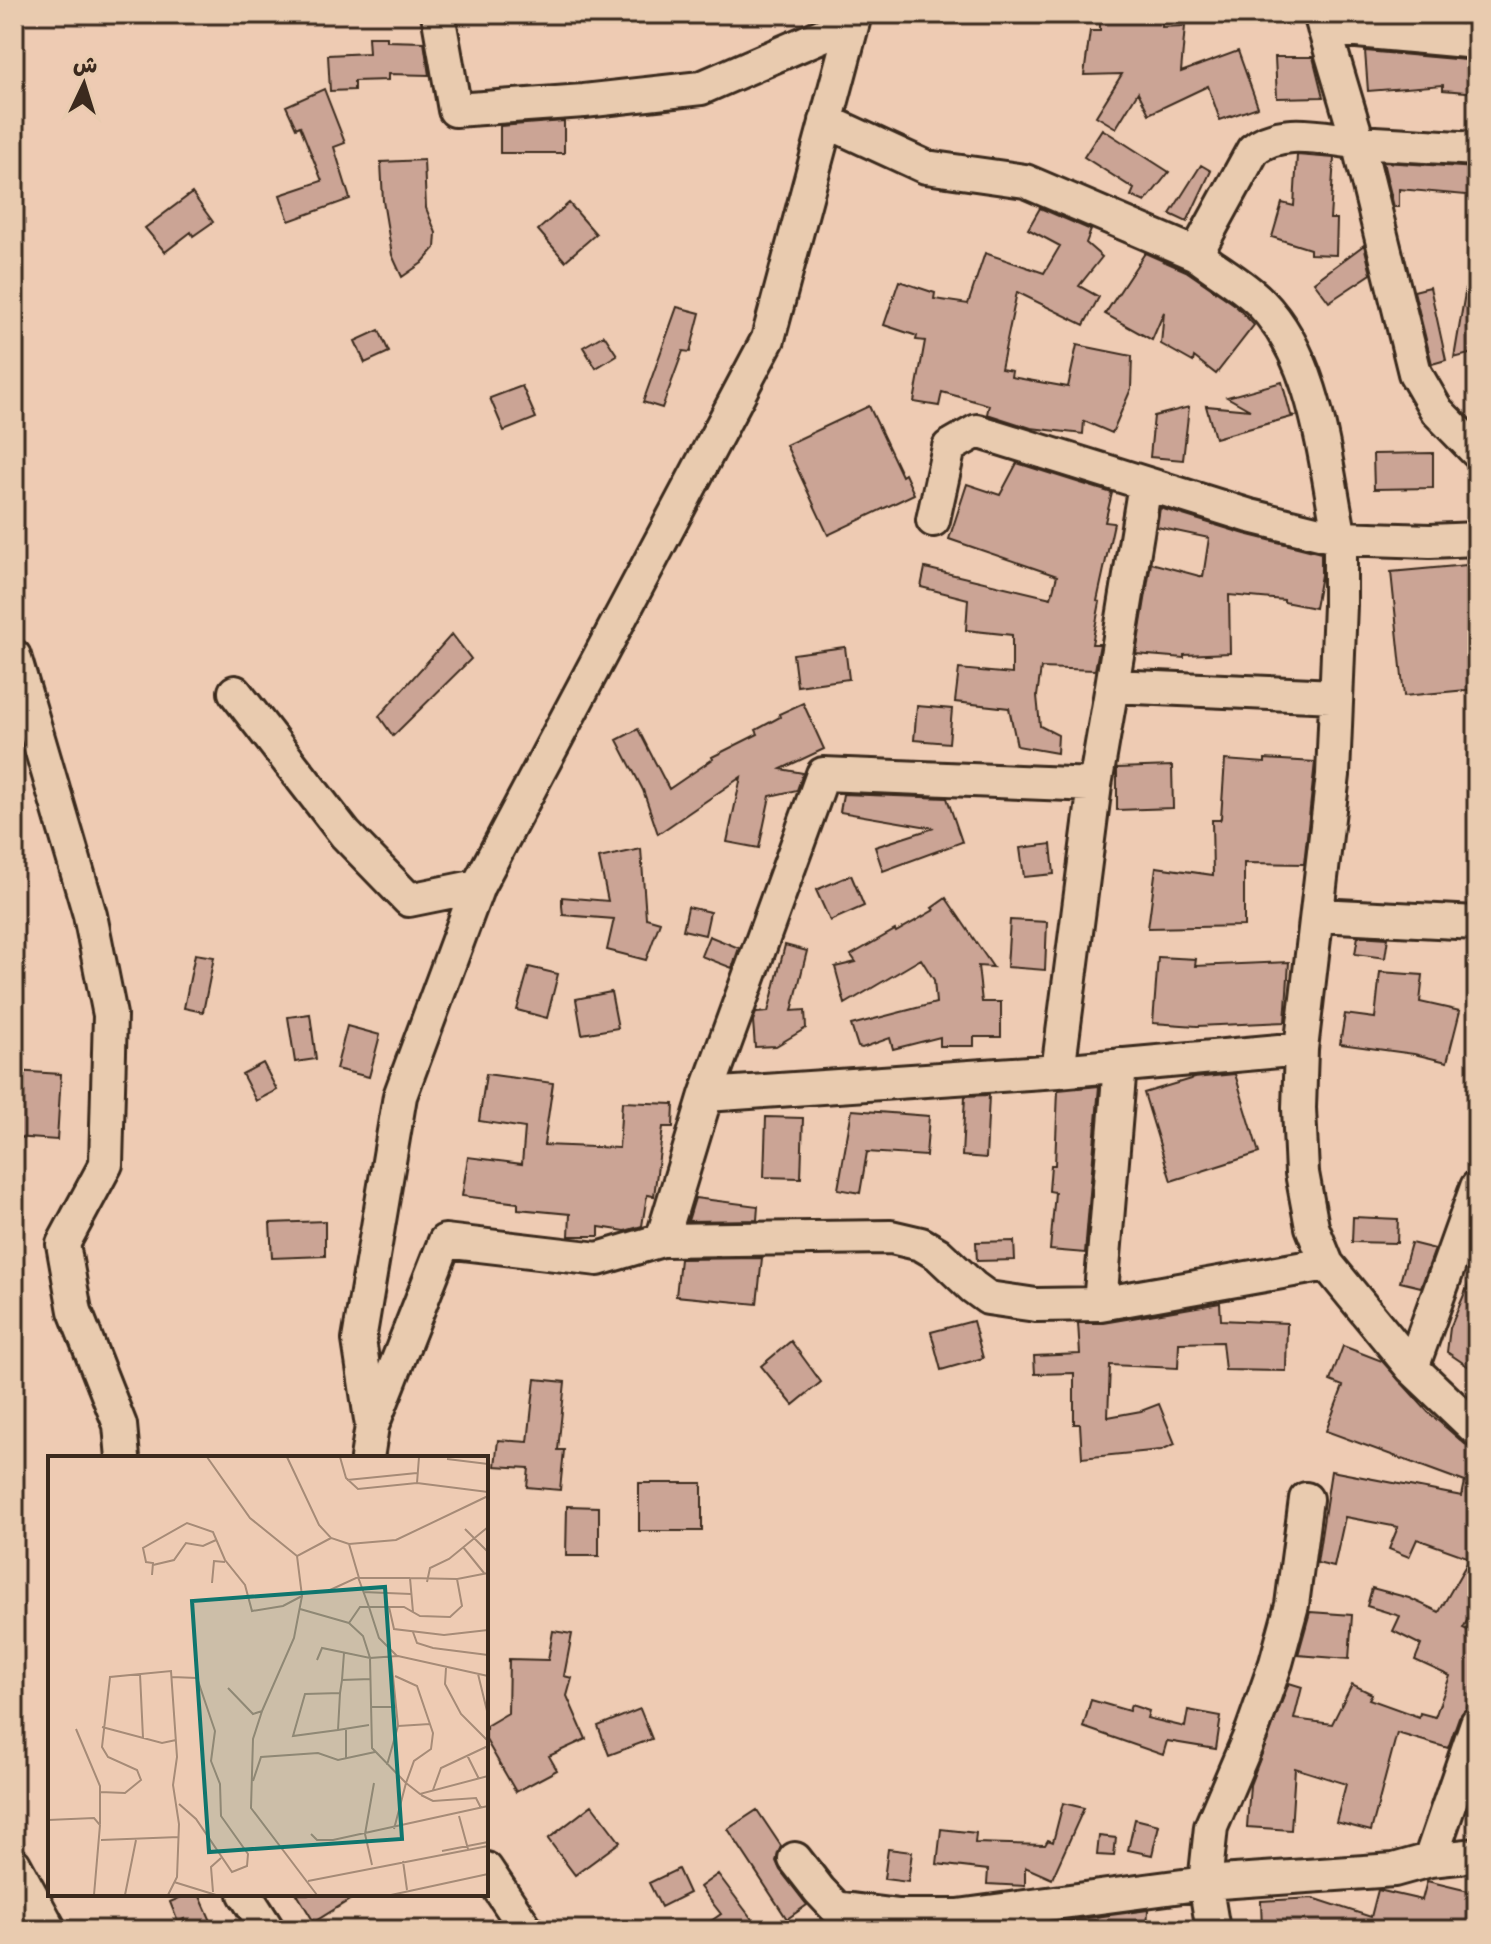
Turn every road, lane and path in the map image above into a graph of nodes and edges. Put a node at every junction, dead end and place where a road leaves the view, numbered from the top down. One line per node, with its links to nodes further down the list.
1 (438, 14): 2 (street)
2 (853, 18): 5 (street)
3 (1322, 21): 4 (street); 6 (street)
4 (1477, 42)
5 (826, 121): 8 (street); 19 (street)
6 (1358, 142): 7 (street); 8 (street); 9 (street)
7 (1477, 149)
8 (1196, 254): 12 (street)
9 (1477, 452)
10 (1145, 484): 11 (street); 12 (street); 15 (street)
11 (933, 520)
12 (1340, 538): 13 (street); 17 (street)
13 (1477, 539)
14 (14, 656): 33 (street)
15 (1112, 686): 17 (street); 18 (street)
16 (235, 692): 19 (street)
17 (1336, 696): 20 (street)
18 (1095, 785): 24 (street); 25 (street)
19 (478, 886): 31 (street)
20 (1318, 915): 21 (street); 22 (street)
21 (1477, 923)
22 (1301, 1049): 23 (street); 28 (street)
23 (1120, 1065): 24 (street); 29 (street)
24 (1058, 1071): 25 (street)
25 (706, 1095): 27 (street)
26 (1477, 1187): 30 (street)
27 (662, 1240): 29 (street); 31 (street)
28 (1327, 1264): 29 (street); 30 (street)
29 (1100, 1304)
30 (1412, 1368): 32 (street)
31 (372, 1426): 34 (street)
32 (1477, 1430)
33 (123, 1456)
34 (367, 1456)
35 (1306, 1499): 42 (street)
36 (1477, 1723): 39 (street)
37 (1477, 1855): 39 (street)
38 (795, 1859): 42 (street)
39 (1430, 1860): 42 (street)
40 (14, 1864): 44 (street)
41 (488, 1872): 46 (street)
42 (1205, 1883): 47 (street)
43 (246, 1896): 45 (street)
44 (50, 1930)
45 (268, 1930)
46 (527, 1930)
47 (1213, 1930)

